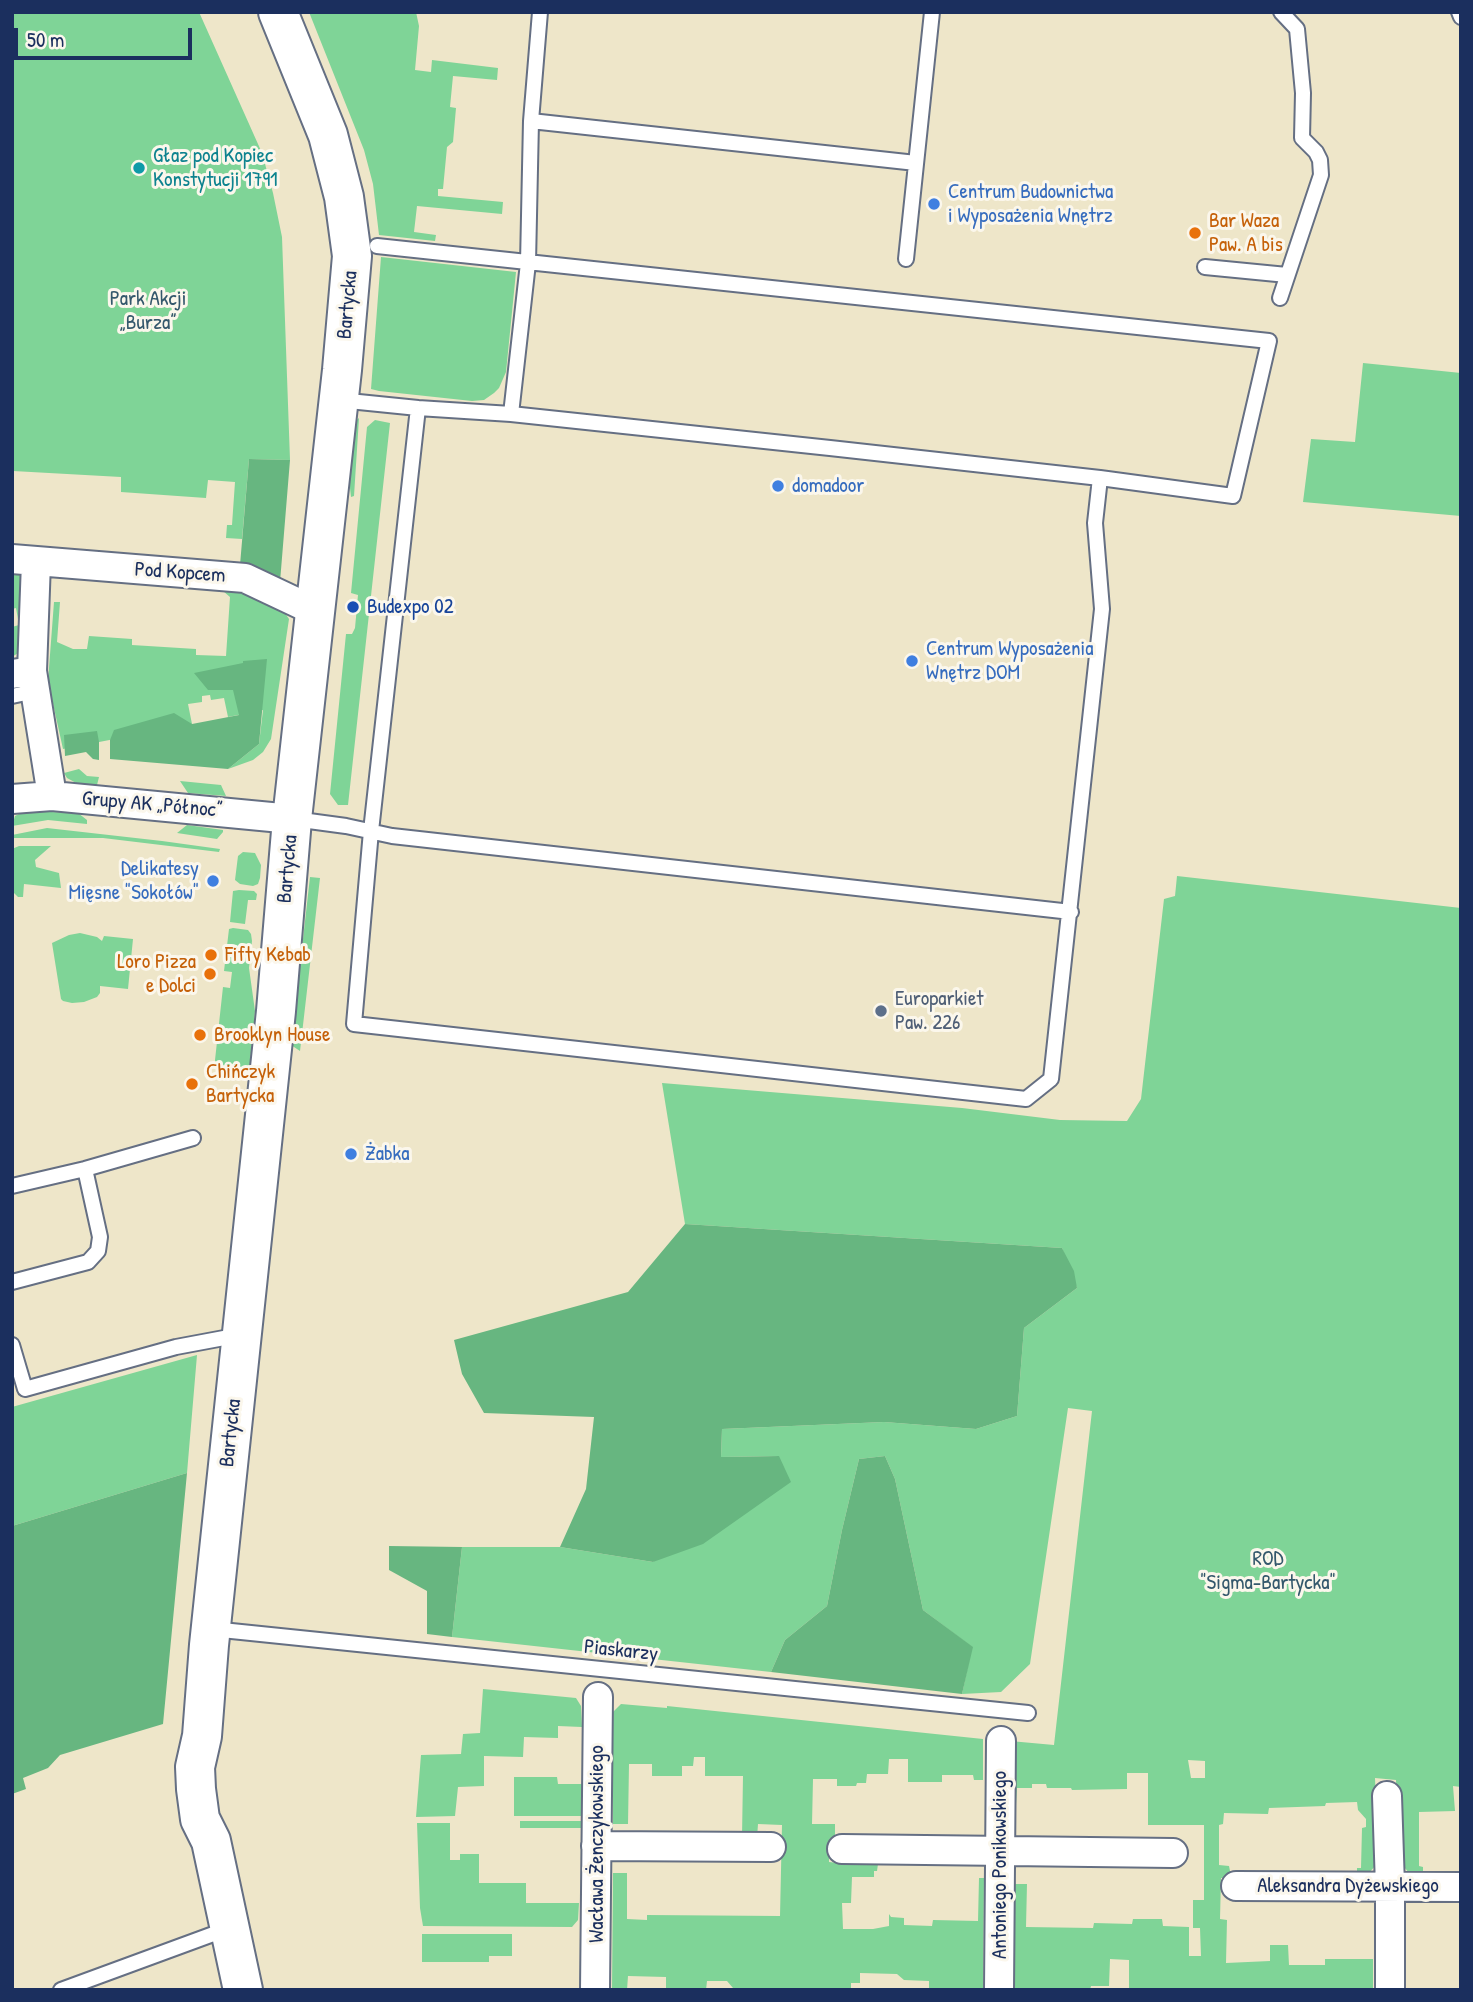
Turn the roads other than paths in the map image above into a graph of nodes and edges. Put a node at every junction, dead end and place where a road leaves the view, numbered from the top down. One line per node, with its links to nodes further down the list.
1 (278, 12): 13 (street, Bartycka)
2 (540, 12): 5 (lane)
3 (932, 12): 6 (lane)
4 (1281, 12): 11 (lane)
5 (531, 121): 6 (lane); 9 (lane)
6 (916, 163): 8 (lane)
7 (377, 246): 9 (lane)
8 (906, 259)
9 (528, 263): 15 (lane); 16 (lane)
10 (1205, 267): 11 (lane)
11 (1287, 275): 12 (lane)
12 (1280, 298)
13 (339, 400): 14 (lane); 18 (street, Bartycka)
14 (418, 408): 15 (lane); 23 (lane)
15 (511, 414): 16 (lane)
16 (1100, 478): 24 (lane)
17 (24, 561): 18 (street, Pod Kopcem); 19 (street, Pod Kopcem)
18 (317, 612): 22 (street, Bartycka)
19 (23, 683): 20 (street, Pod Kopcem)
20 (52, 796): 21 (street, Grupy AK „Północ”); 22 (street, Grupy AK „Północ”)
21 (12, 799)
22 (292, 819): 23 (lane); 29 (street, Bartycka)
23 (371, 831): 24 (lane); 24 (lane)
24 (1070, 912)
25 (193, 1138): 26 (lane)
26 (85, 1170): 27 (lane); 28 (lane)
27 (12, 1186)
28 (12, 1282)
29 (242, 1335): 30 (lane); 31 (street, Bartycka)
30 (12, 1345)
31 (211, 1629): 33 (lane, Piaskarzy); 44 (street, Bartycka)
32 (598, 1697): 36 (street, Wacława Żenczykowskiego)
33 (1028, 1713)
34 (1001, 1741): 39 (street, Antoniego Ponikowskiego)
35 (1387, 1796): 42 (street)
36 (596, 1846): 37 (street); 47 (street, Wacława Żenczykowskiego)
37 (771, 1847)
38 (842, 1849): 39 (street)
39 (1000, 1850): 40 (street); 48 (street, Antoniego Ponikowskiego)
40 (1173, 1853)
41 (1236, 1885): 42 (street, Aleksandra Dyżewskiego)
42 (1390, 1886): 43 (street, Aleksandra Dyżewskiego); 49 (street)
43 (1461, 1887)
44 (229, 1928): 45 (lane); 46 (street, Bartycka)
45 (61, 1990)
46 (243, 1990)
47 (595, 1990)
48 (999, 1990)
49 (1390, 1990)

